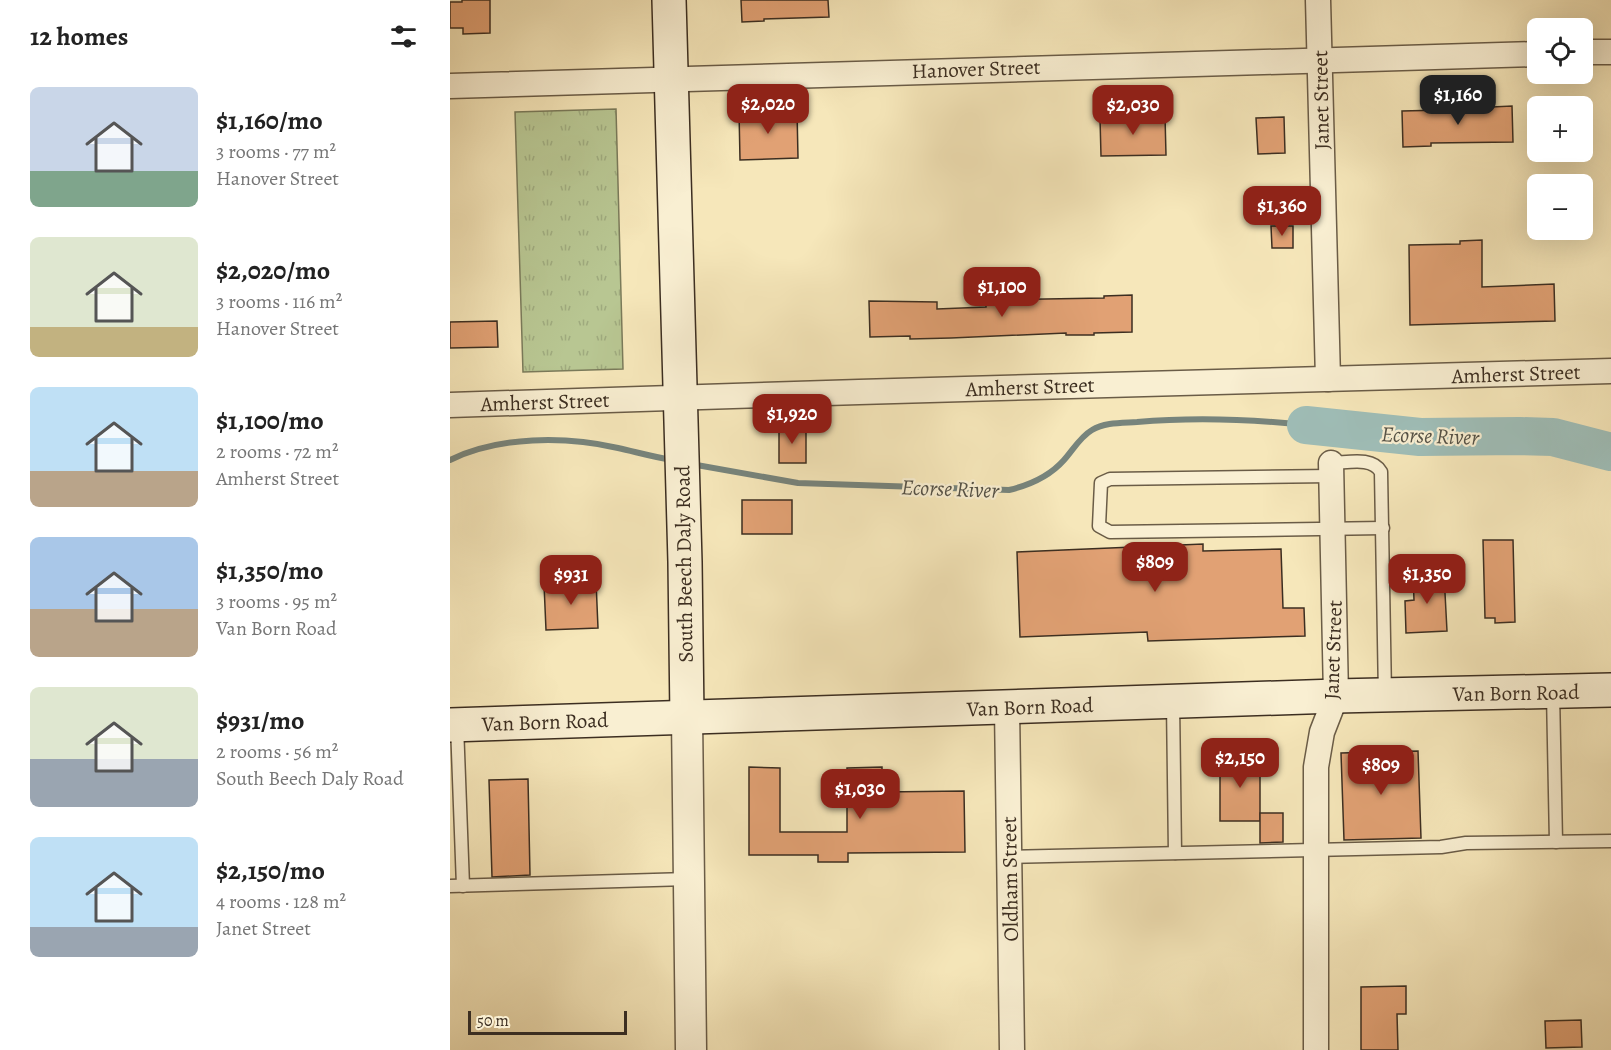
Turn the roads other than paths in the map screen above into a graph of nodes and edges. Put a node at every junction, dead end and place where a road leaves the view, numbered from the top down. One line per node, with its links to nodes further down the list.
1 (669, 0): 7 (main road, South Beech Daly Road)
2 (1318, 0): 6 (street, Janet Street)
3 (1593, 52): 4 (street)
4 (1611, 52)
5 (1527, 54): 6 (street, Hanover Street)
6 (1319, 60): 7 (street, Hanover Street); 10 (street, Janet Street)
7 (671, 78): 8 (street, Hanover Street); 11 (main road, South Beech Daly Road)
8 (450, 86)
9 (1611, 371): 10 (street, Amherst Street)
10 (1328, 379): 11 (street, Amherst Street)
11 (680, 398): 12 (street, Amherst Street); 22 (main road, South Beech Daly Road)
12 (450, 405)
13 (1332, 469): 14 (lane); 15 (street, Janet Street); 15 (lane)
14 (1383, 528): 15 (lane); 18 (lane)
15 (1334, 530): 19 (street, Janet Street)
16 (1611, 690): 17 (main road, Van Born Road)
17 (1553, 692): 18 (main road, Van Born Road); 25 (lane)
18 (1385, 695): 19 (main road, Van Born Road)
19 (1336, 696): 20 (main road, Van Born Road); 26 (street, Janet Street)
20 (1173, 702): 21 (main road, Van Born Road); 27 (lane)
21 (1008, 708): 22 (main road, Van Born Road); 28 (street, Oldham Street)
22 (687, 717): 23 (main road, Van Born Road); 29 (street, South Beech Daly Road)
23 (453, 725): 30 (lane)
24 (1611, 841): 25 (lane)
25 (1556, 842): 26 (lane)
26 (1316, 850): 27 (lane); 33 (street, Janet Street)
27 (1175, 853): 28 (lane)
28 (1010, 857): 32 (street, Oldham Street)
29 (689, 879): 30 (lane); 31 (street, South Beech Daly Road)
30 (456, 886)
31 (691, 1050)
32 (1012, 1050)
33 (1316, 1050)

